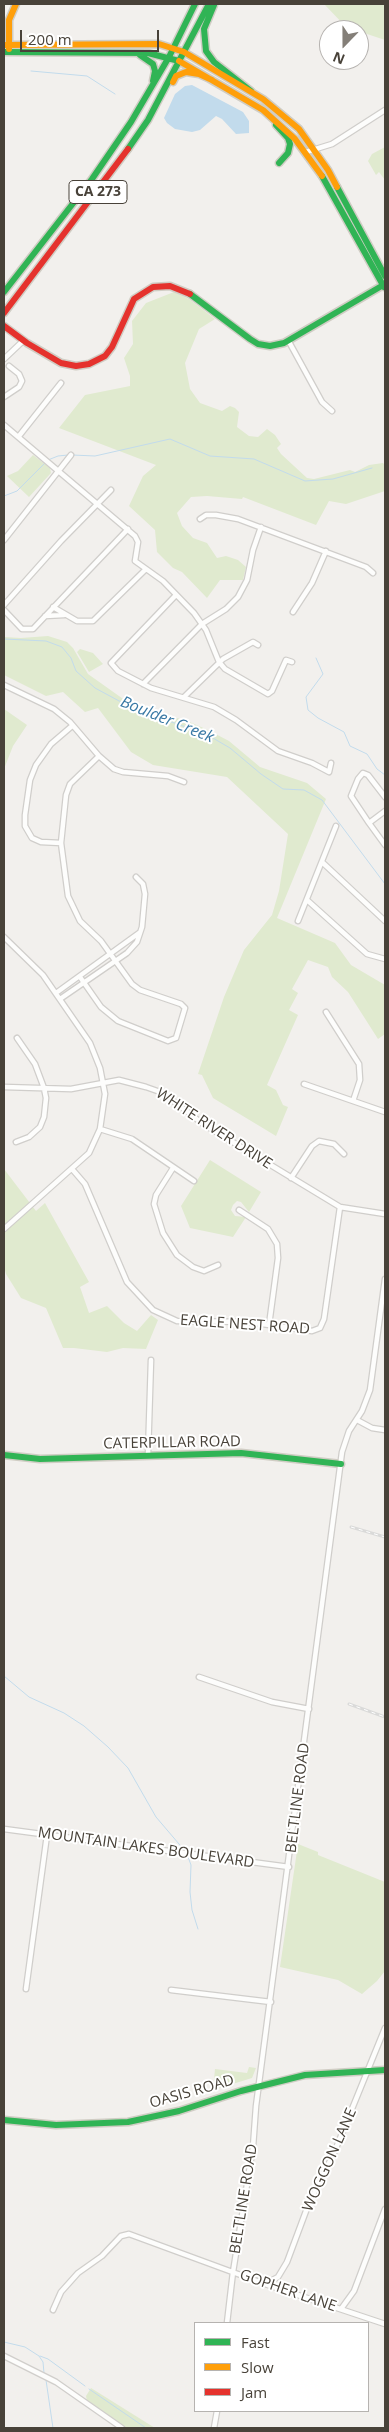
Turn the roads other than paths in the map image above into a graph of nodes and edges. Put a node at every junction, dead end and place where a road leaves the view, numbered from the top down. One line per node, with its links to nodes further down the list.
1 (16, 4): 5 (main road)
2 (195, 4): 6 (main road, CA 273)
3 (209, 4): 8 (main road, CA 273)
4 (214, 4): 15 (main road)
5 (6, 45): 6 (main road); 7 (main road)
6 (173, 47): 8 (main road); 10 (main road, CA 273)
7 (6, 52): 9 (main road)
8 (184, 52): 11 (main road, CA 273); 15 (main road)
9 (137, 54): 10 (main road); 14 (main road)
10 (168, 57): 11 (main road); 14 (main road, CA 273)
11 (179, 61): 12 (main road); 19 (main road, CA 273)
12 (212, 80): 13 (main road); 19 (main road)
13 (224, 87): 16 (main road); 18 (main road)
14 (151, 89): 31 (main road, CA 273)
15 (251, 92): 16 (main road)
16 (269, 103): 20 (main road)
17 (385, 110): 20 (street)
18 (268, 114): 21 (main road); 22 (main road)
19 (148, 120): 32 (main road, CA 273)
20 (315, 150): 21 (street); 24 (main road)
21 (306, 152): 23 (main road)
22 (278, 163)
23 (326, 182): 24 (main road); 25 (main road)
24 (345, 202): 26 (main road)
25 (342, 212): 26 (main road); 27 (main road)
26 (358, 225): 28 (main road)
27 (353, 233): 28 (main road); 30 (main road)
28 (373, 254): 29 (main road)
29 (385, 276)
30 (384, 286): 34 (main road)
31 (4, 292)
32 (4, 314)
33 (4, 326): 35 (main road)
34 (288, 340): 35 (main road); 40 (street)
35 (24, 341): 36 (street)
36 (4, 359)
37 (9, 366): 39 (street)
38 (61, 383): 42 (street)
39 (4, 398)
40 (330, 410)
41 (4, 425): 42 (street)
42 (19, 436): 44 (street)
43 (71, 455): 44 (street)
44 (58, 470): 46 (street); 50 (street)
45 (112, 490): 46 (street)
46 (99, 503): 49 (street); 55 (street)
47 (200, 519): 48 (street)
48 (261, 527): 51 (street); 61 (street)
49 (128, 530): 52 (street); 56 (street)
50 (4, 540)
51 (326, 552): 53 (street); 58 (street)
52 (146, 570): 54 (street); 60 (street)
53 (373, 573)
54 (176, 595): 61 (street); 65 (street)
55 (4, 605)
56 (53, 607): 59 (street); 60 (street)
57 (4, 610): 59 (street)
58 (293, 612)
59 (45, 616): 60 (street)
60 (66, 616)
61 (202, 624): 63 (street); 65 (street)
62 (258, 645): 63 (street)
63 (219, 662): 64 (street); 67 (street)
64 (292, 662)
65 (143, 684): 67 (street)
66 (4, 685): 68 (street)
67 (184, 697): 70 (street)
68 (72, 726): 69 (street); 76 (street)
69 (99, 756): 71 (street); 76 (street)
70 (331, 763)
71 (184, 782)
72 (385, 797): 74 (street)
73 (385, 811): 74 (street)
74 (369, 823): 77 (street)
75 (336, 826): 78 (street)
76 (61, 843): 85 (street)
77 (385, 845)
78 (322, 862): 80 (street); 82 (street)
79 (136, 877): 83 (street)
80 (307, 900): 81 (street); 86 (street)
81 (298, 921)
82 (385, 921)
83 (139, 933): 85 (street); 87 (street)
84 (4, 937): 90 (street)
85 (111, 955): 87 (street); 88 (street)
86 (385, 959)
87 (115, 960): 89 (street); 89 (street)
88 (80, 976): 89 (street); 90 (street)
89 (84, 982): 91 (street)
90 (56, 993): 91 (street)
91 (60, 999): 94 (street)
92 (326, 1012): 98 (street)
93 (17, 1038): 97 (street)
94 (103, 1083): 97 (street, WHITE RIVER DRIVE); 100 (street); 105 (street, WHITE RIVER DRIVE)
95 (304, 1084): 98 (street)
96 (4, 1087): 97 (street, WHITE RIVER DRIVE)
97 (44, 1088): 101 (street)
98 (353, 1101): 99 (street)
99 (385, 1112)
100 (100, 1129): 103 (street); 104 (street)
101 (16, 1142)
102 (344, 1154): 105 (street)
103 (172, 1168): 106 (street); 111 (street)
104 (72, 1169): 110 (street); 114 (street, EAGLE NEST ROAD)
105 (291, 1178): 107 (street, WHITE RIVER DRIVE)
106 (194, 1182)
107 (340, 1207): 109 (street, WHITE RIVER DRIVE); 114 (street, EAGLE NEST ROAD)
108 (239, 1210): 114 (street)
109 (385, 1214)
110 (4, 1229)
111 (218, 1265)
112 (385, 1279): 113 (street, BELTLINE ROAD)
113 (379, 1324): 115 (street); 117 (street, BELTLINE ROAD)
114 (269, 1325)
115 (385, 1325)
116 (151, 1360): 120 (street)
117 (357, 1420): 118 (street); 121 (street, BELTLINE ROAD)
118 (385, 1430)
119 (4, 1454): 120 (main road, CATERPILLAR ROAD)
120 (148, 1455): 121 (main road, CATERPILLAR ROAD)
121 (342, 1464): 123 (street, BELTLINE ROAD)
122 (199, 1677): 123 (street)
123 (309, 1709): 126 (street, BELTLINE ROAD)
124 (4, 1830): 125 (street, MOUNTAIN LAKES BOULEVARD)
125 (47, 1835): 126 (street, MOUNTAIN LAKES BOULEVARD); 127 (street)
126 (288, 1867): 129 (street, BELTLINE ROAD)
127 (26, 1989)
128 (171, 1990): 129 (street)
129 (271, 2002): 133 (street, BELTLINE ROAD)
130 (385, 2028): 131 (street, WOGGON LANE)
131 (369, 2070): 132 (main road, OASIS ROAD); 133 (main road, OASIS ROAD); 137 (street, WOGGON LANE)
132 (385, 2070)
133 (259, 2087): 134 (main road, OASIS ROAD); 136 (street, BELTLINE ROAD)
134 (4, 2120)
135 (385, 2209): 138 (street)
136 (233, 2272): 137 (street, GOPHER LANE); 139 (street, GOPHER LANE); 140 (street, BELTLINE ROAD)
137 (266, 2284): 138 (street, GOPHER LANE)
138 (341, 2309): 141 (street, GOPHER LANE)
139 (53, 2310)
140 (228, 2322)
141 (385, 2324)
142 (4, 2356): 144 (street)
143 (217, 2412): 145 (street)
144 (122, 2428)
145 (214, 2428)

